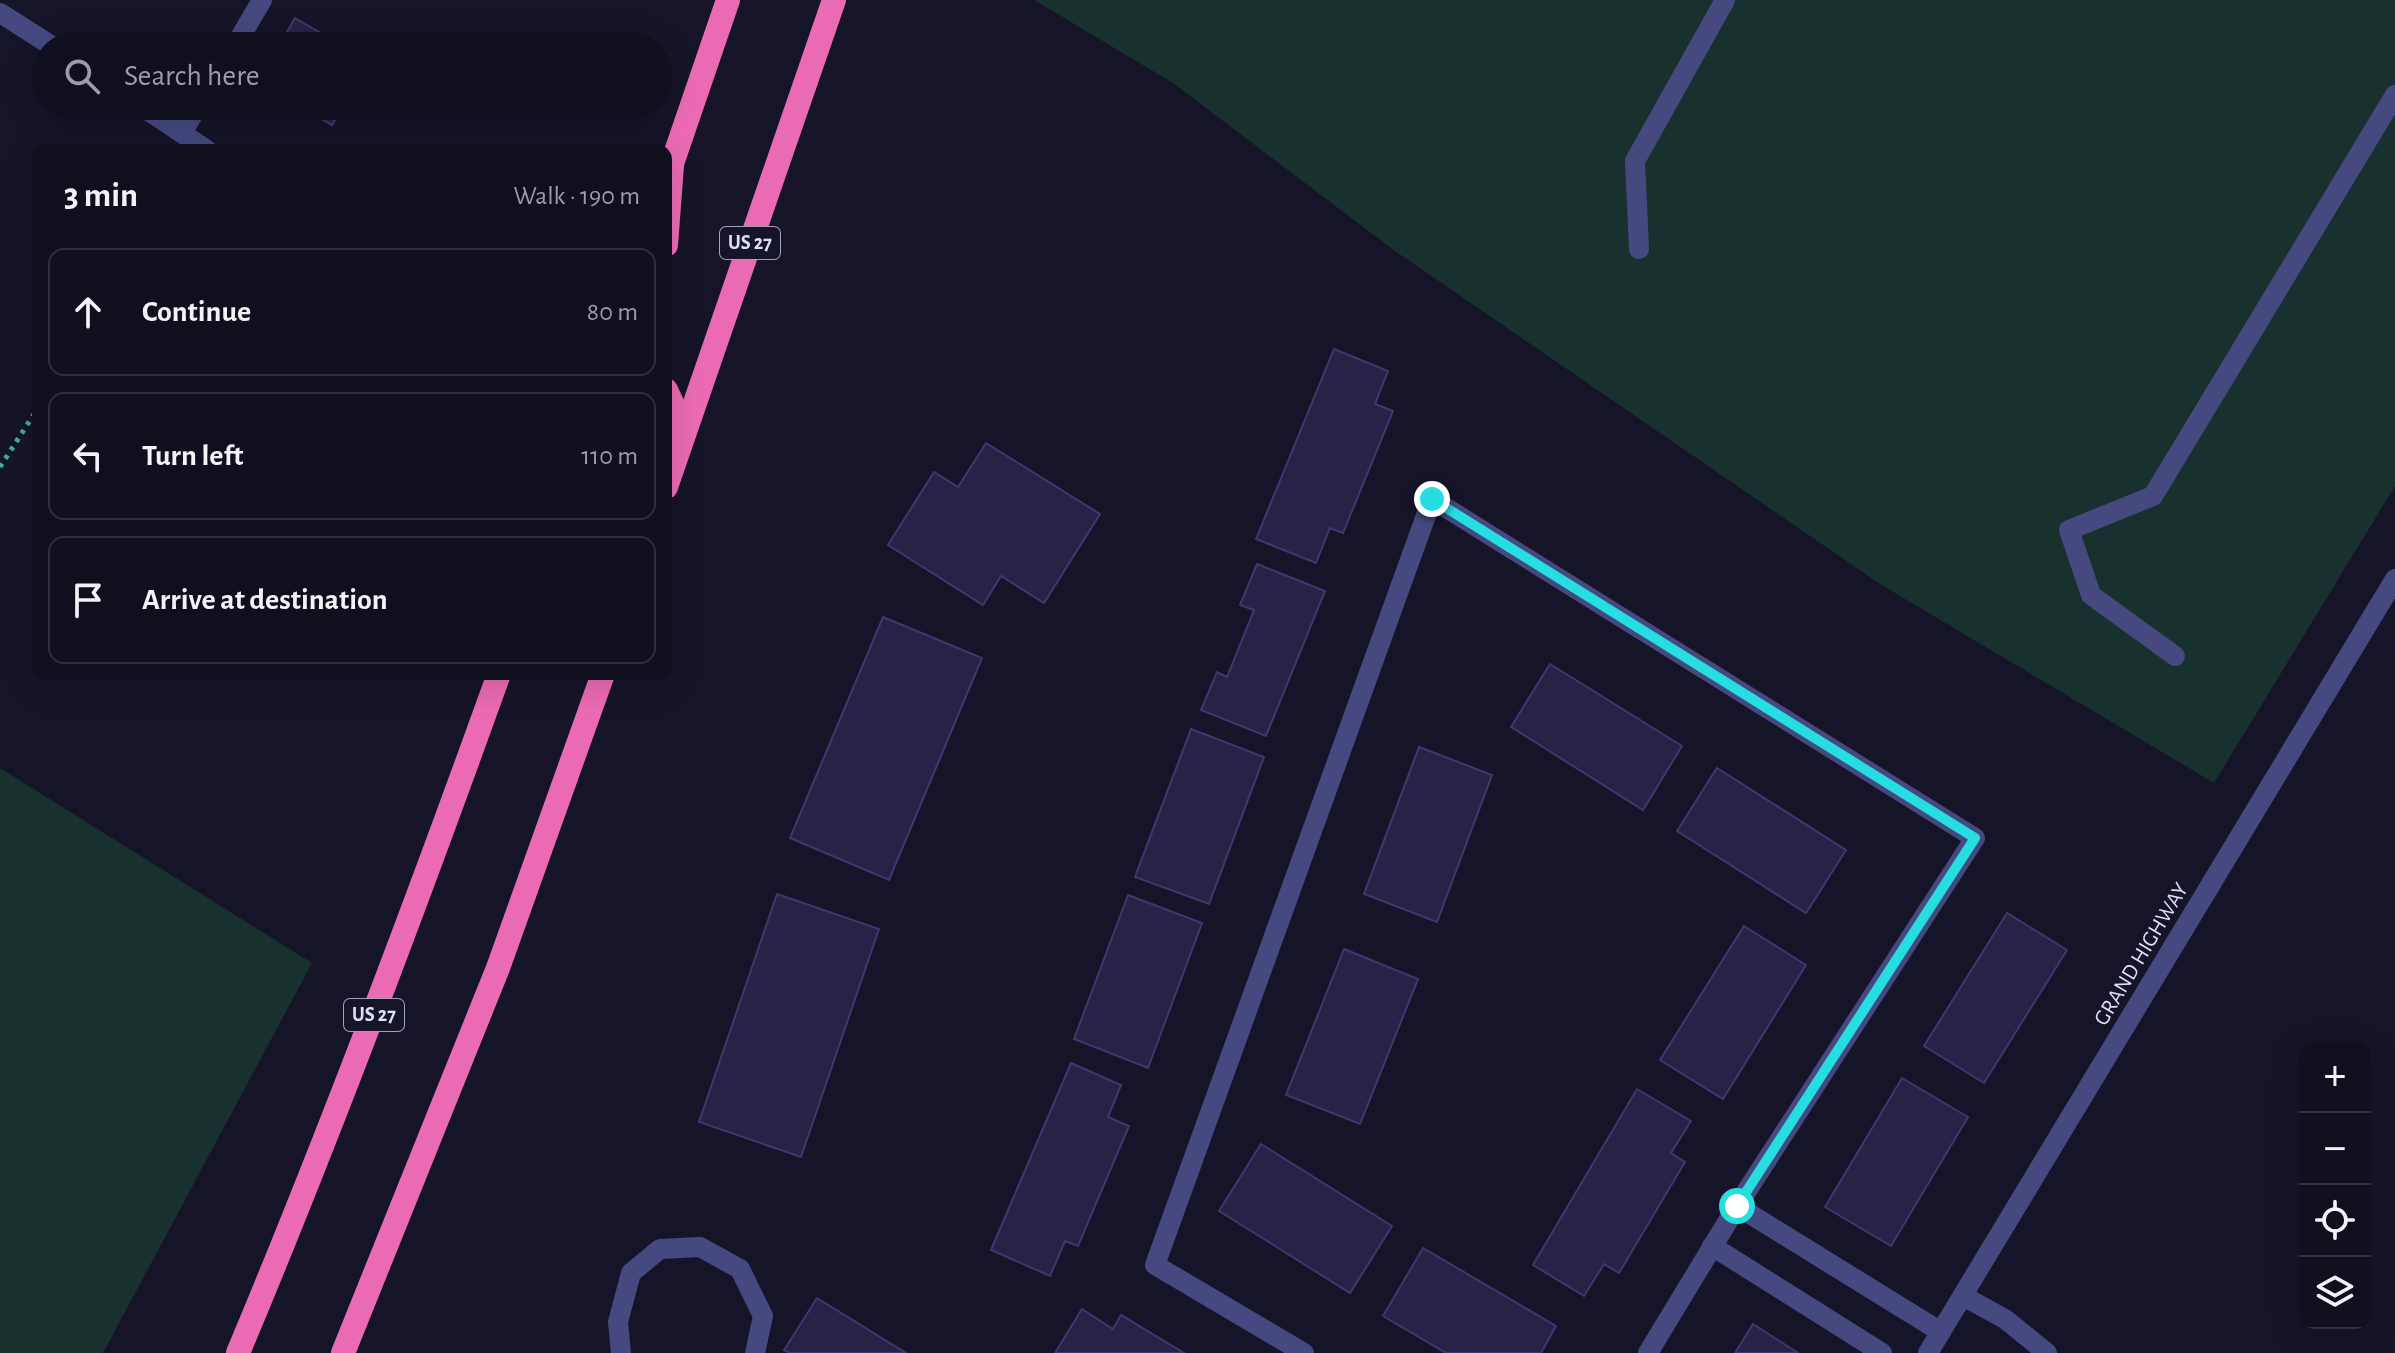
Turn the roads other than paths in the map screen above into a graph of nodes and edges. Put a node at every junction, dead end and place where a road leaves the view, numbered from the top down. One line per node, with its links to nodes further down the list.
1 (262, 0): 6 (street)
2 (728, 0): 13 (highway)
3 (834, 0): 16 (highway, US 27)
4 (1725, 0): 14 (street)
5 (0, 13): 7 (street)
6 (243, 32)
7 (32, 33)
8 (2395, 95): 19 (street)
9 (162, 120): 11 (street)
10 (190, 120): 11 (street)
11 (182, 133): 12 (street)
12 (198, 144)
13 (672, 163)
14 (1639, 249)
15 (672, 403): 16 (highway)
16 (685, 431): 17 (highway, US 27)
17 (672, 469)
18 (2395, 579): 24 (street, GRAND HIGHWAY)
19 (2175, 656)
20 (497, 680): 26 (highway, US 27)
21 (601, 680): 27 (highway)
22 (1737, 1206): 23 (street); 25 (street); 30 (street)
23 (1712, 1246): 31 (street); 32 (street)
24 (1963, 1296): 25 (street, GRAND HIGHWAY); 34 (street)
25 (1941, 1332): 33 (street, GRAND HIGHWAY)
26 (238, 1353)
27 (343, 1353)
28 (621, 1353): 29 (street)
29 (755, 1353)
30 (1304, 1353)
31 (1648, 1353)
32 (1882, 1353)
33 (1928, 1353)
34 (2047, 1353)

